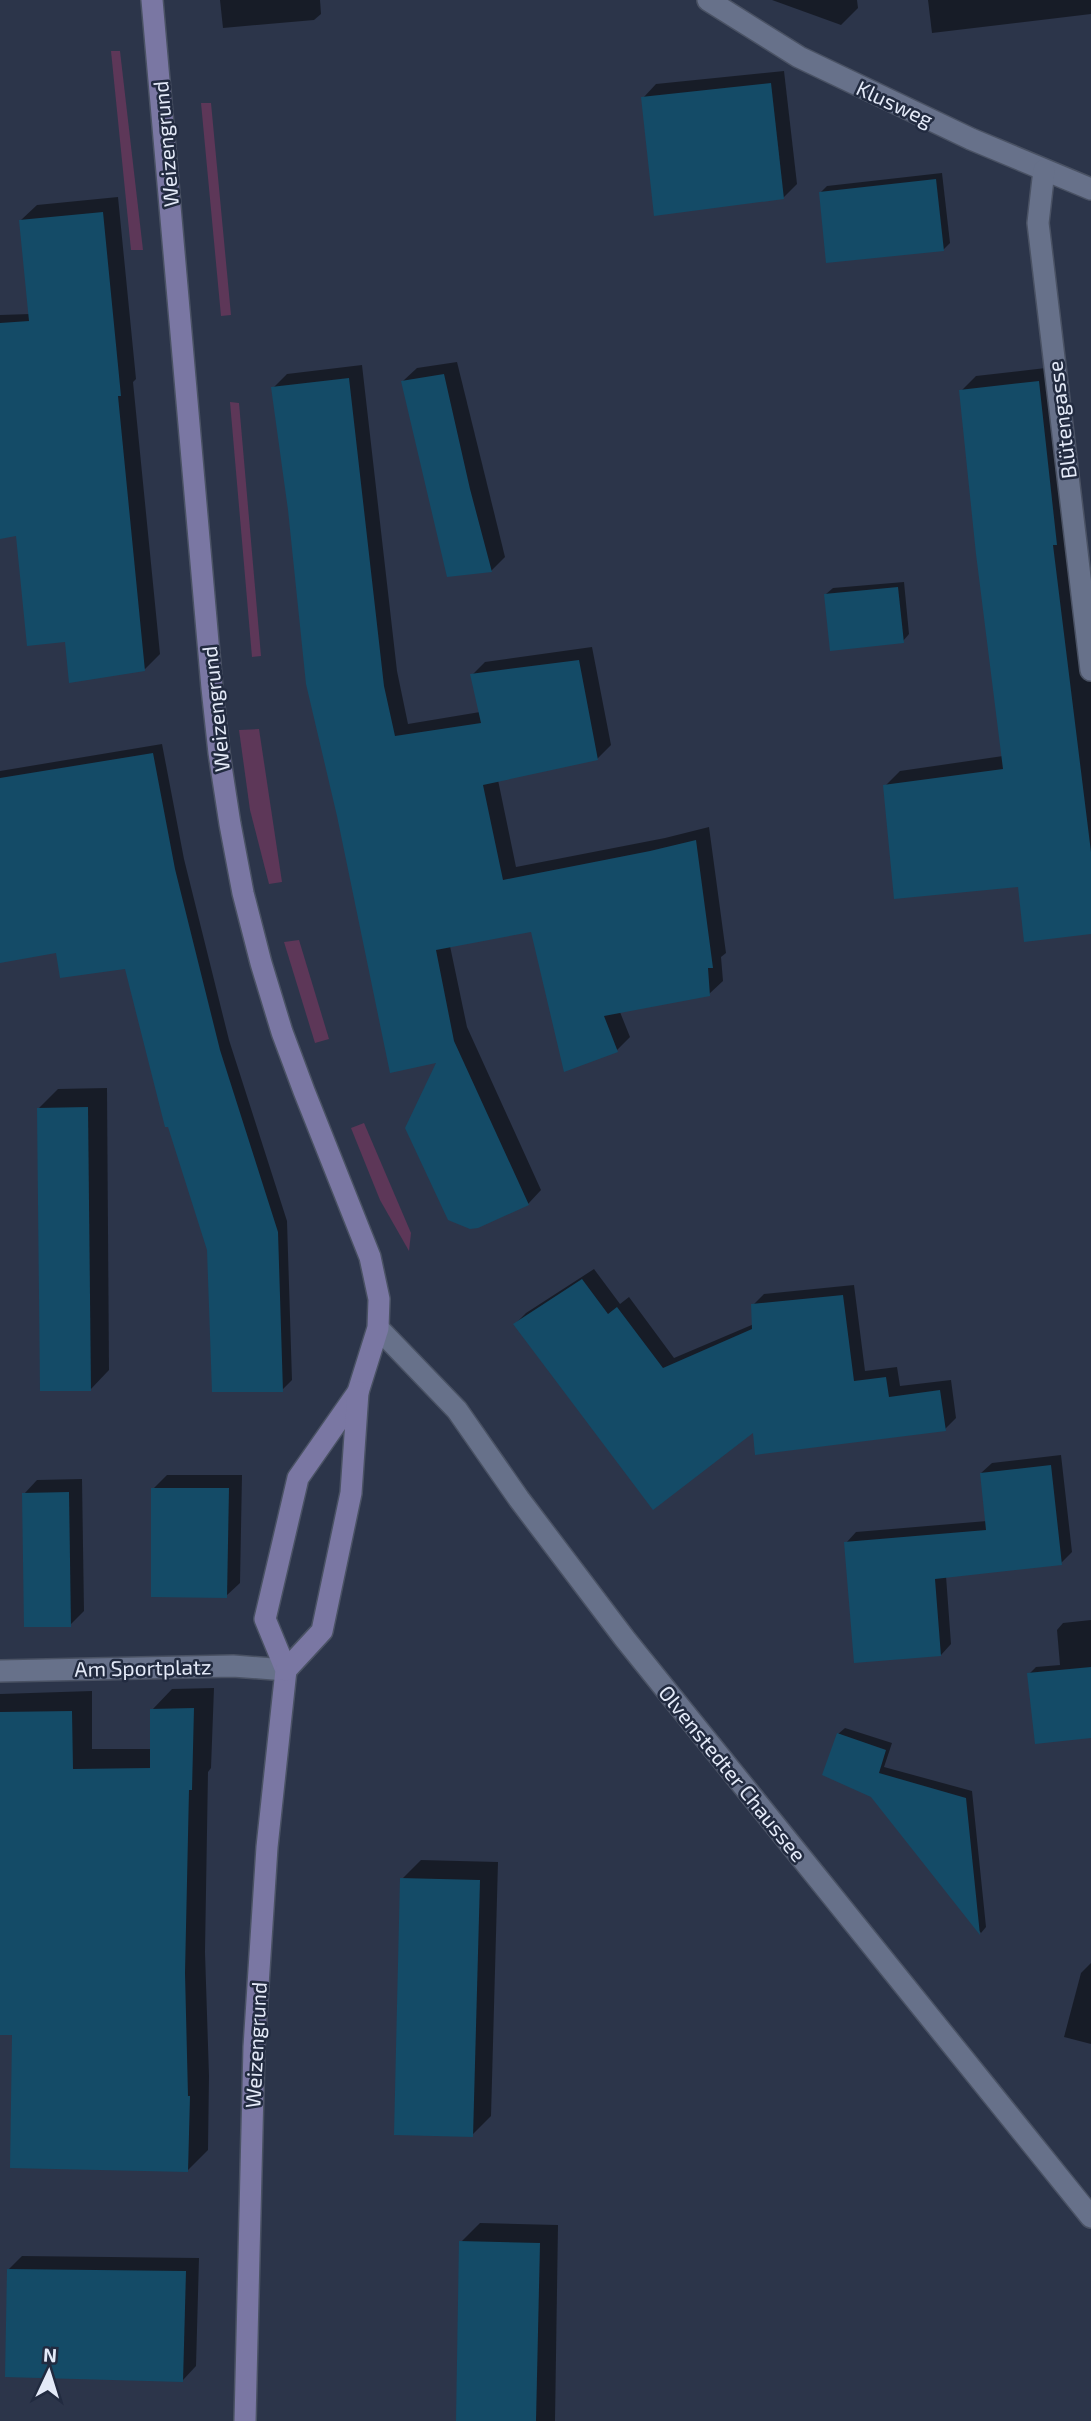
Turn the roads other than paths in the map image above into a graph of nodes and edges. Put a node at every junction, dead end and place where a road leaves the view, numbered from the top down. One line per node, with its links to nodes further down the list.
1 (152, 0): 6 (main road, Weizengrund)
2 (708, 0): 3 (street, Klusweg)
3 (1044, 170): 4 (street, Klusweg); 5 (street, Blütengasse)
4 (1091, 189)
5 (1091, 670)
6 (378, 1328): 7 (main road, Weizengrund); 10 (street, Olvenstedter Chaussee)
7 (358, 1392): 8 (main road, Weizengrund); 8 (main road, Weizengrund)
8 (286, 1670): 9 (street, Am Sportplatz); 11 (main road, Weizengrund)
9 (0, 1671)
10 (1091, 2217)
11 (245, 2421)

